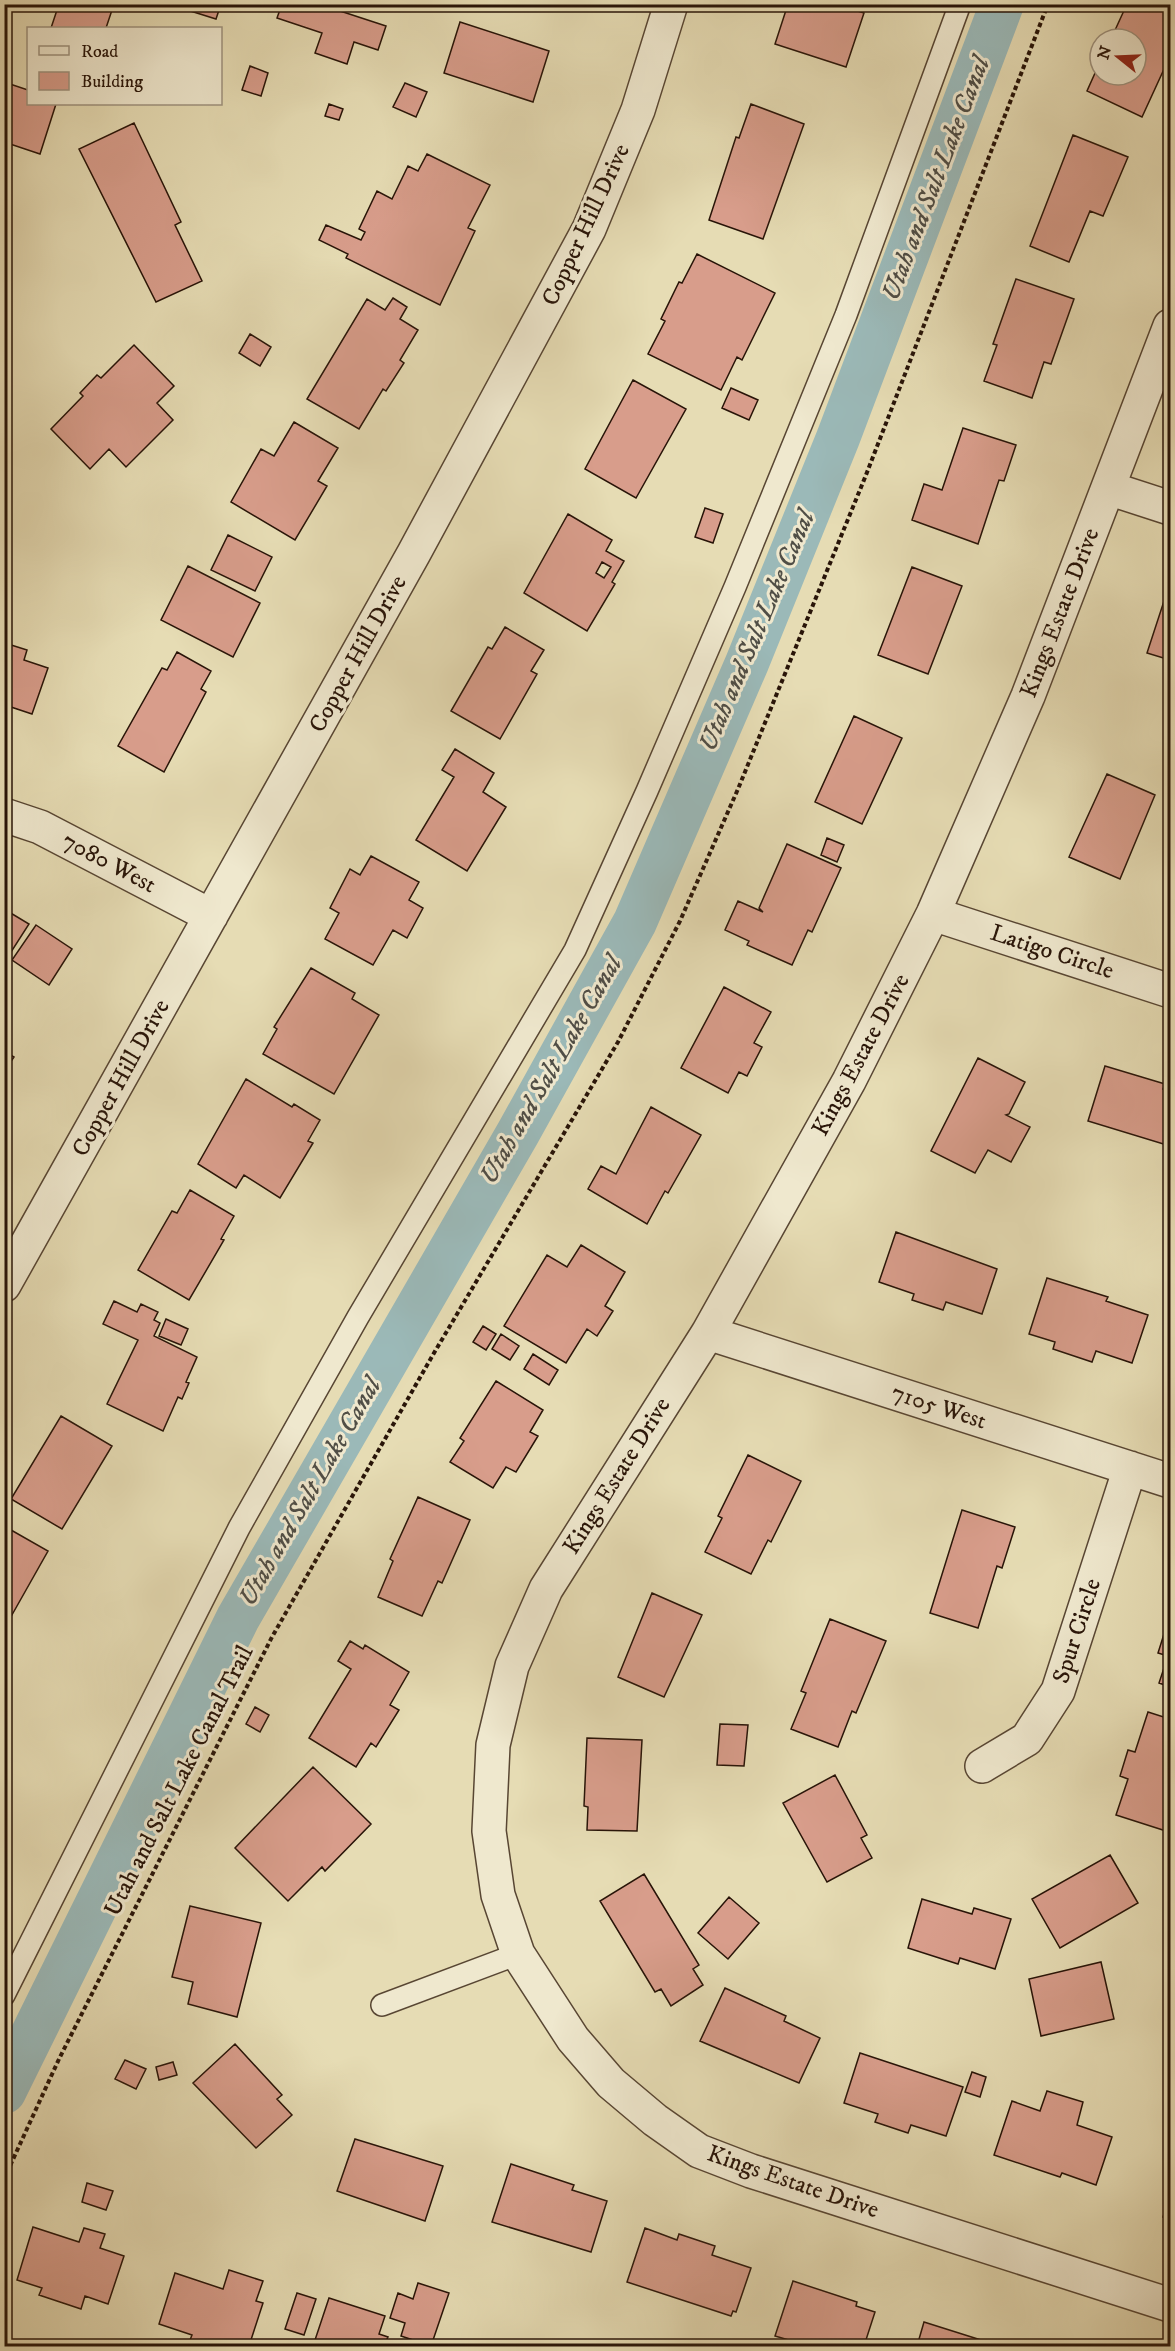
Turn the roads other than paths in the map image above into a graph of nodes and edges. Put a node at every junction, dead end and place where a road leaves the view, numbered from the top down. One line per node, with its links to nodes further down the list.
1 (670, 4): 8 (street, Copper Hill Drive)
2 (960, 4): 16 (lane)
3 (1170, 326): 4 (street, Kings Estate Drive)
4 (1108, 488): 5 (street); 7 (street, Kings Estate Drive)
5 (1170, 508)
6 (4, 815): 8 (street, 7080 West)
7 (933, 914): 9 (street, Latigo Circle); 11 (street, Kings Estate Drive)
8 (212, 916): 10 (street, Copper Hill Drive)
9 (1170, 991)
10 (4, 1285)
11 (708, 1333): 12 (street, 7105 West); 15 (street, Kings Estate Drive)
12 (1130, 1468): 13 (street, 7105 West); 14 (street, Spur Circle)
13 (1170, 1481)
14 (982, 1766)
15 (519, 1954): 17 (lane); 18 (street, Kings Estate Drive)
16 (4, 1995)
17 (381, 2005)
18 (1170, 2305)

